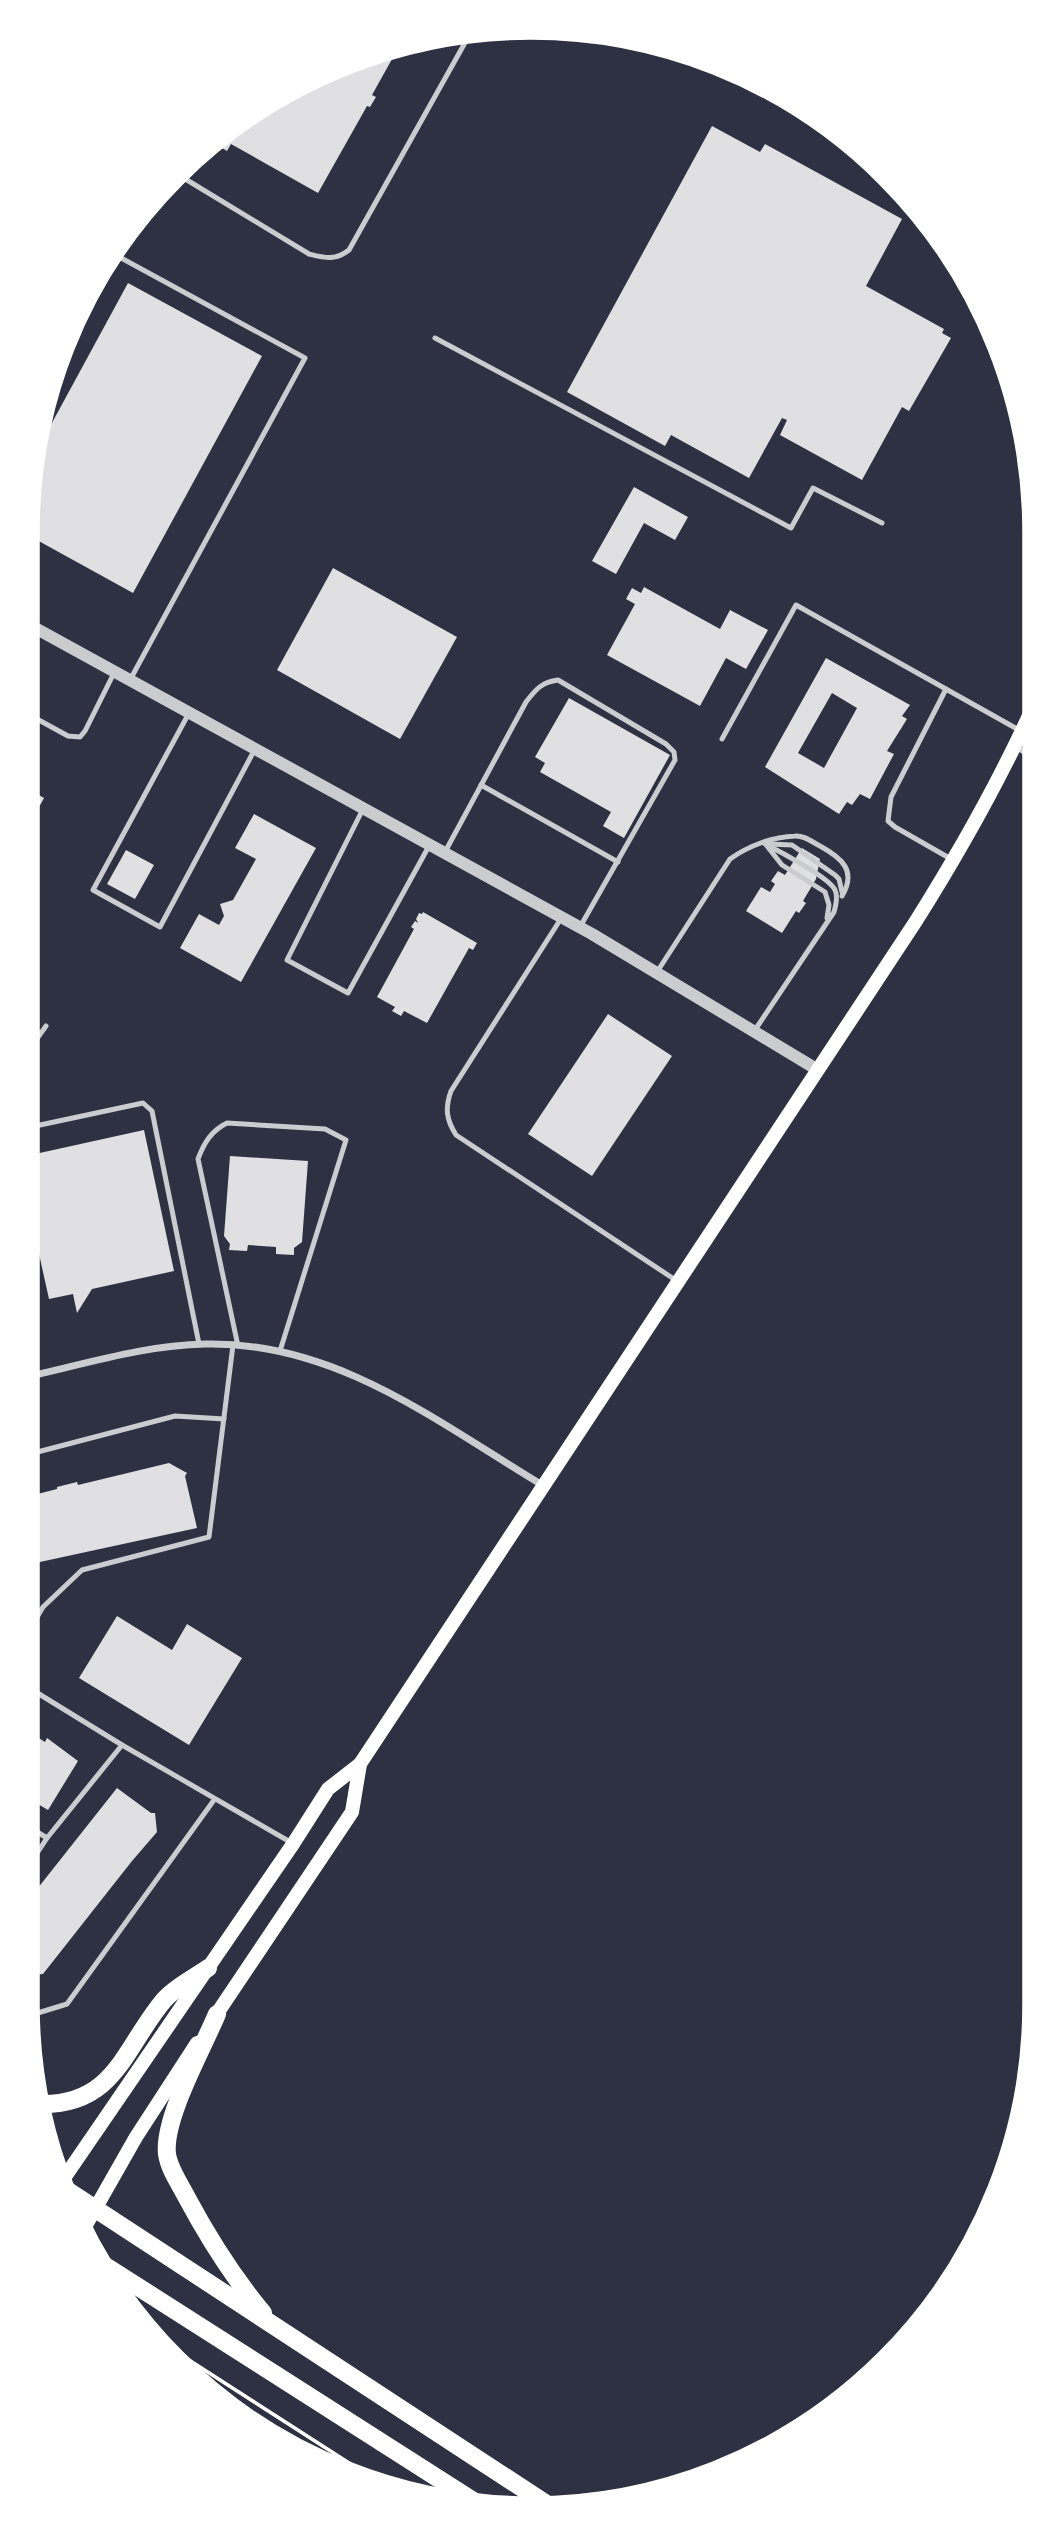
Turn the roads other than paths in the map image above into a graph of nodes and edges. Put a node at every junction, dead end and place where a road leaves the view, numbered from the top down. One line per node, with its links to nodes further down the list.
1 (465, 43): 2 (lane)
2 (186, 180)
3 (122, 258): 8 (lane)
4 (435, 338): 5 (lane)
5 (882, 523)
6 (38, 629): 7 (street)
7 (115, 671): 8 (street); 11 (lane)
8 (130, 680): 10 (street)
9 (946, 689): 13 (lane); 14 (lane); 23 (lane)
10 (189, 712): 16 (street); 16 (lane)
11 (38, 720)
12 (1024, 727): 13 (main road)
13 (1022, 732): 15 (main road)
14 (722, 739)
15 (1016, 747): 17 (lane); 23 (main road)
16 (255, 749): 19 (street)
17 (1024, 752)
18 (481, 785): 22 (lane); 24 (lane); 24 (lane)
19 (363, 808): 21 (street); 21 (lane)
20 (765, 844): 25 (lane); 25 (lane); 26 (lane); 28 (lane); 30 (lane)
21 (430, 845): 22 (street)
22 (444, 853): 27 (street)
23 (954, 860): 34 (main road)
24 (618, 862): 29 (lane)
25 (842, 896): 26 (lane)
26 (835, 908): 28 (lane)
27 (562, 918): 29 (street); 36 (lane)
28 (827, 920): 32 (lane)
29 (580, 927): 30 (street)
30 (657, 973): 32 (street)
31 (46, 1026): 33 (lane)
32 (754, 1032): 34 (street)
33 (38, 1037)
34 (818, 1070): 36 (main road)
35 (38, 1125): 37 (lane)
36 (679, 1282): 43 (main road)
37 (199, 1345): 38 (street); 40 (street)
38 (236, 1345): 39 (street); 39 (lane); 41 (lane)
39 (280, 1351): 43 (street)
40 (38, 1374)
41 (224, 1419): 42 (lane); 44 (lane)
42 (38, 1452)
43 (544, 1486): 47 (main road)
44 (38, 1616)
45 (38, 1693): 46 (lane)
46 (122, 1745): 48 (lane); 50 (lane)
47 (360, 1764): 51 (main road); 55 (main road)
48 (214, 1800): 51 (lane); 54 (lane)
49 (38, 1832): 50 (lane)
50 (47, 1838): 52 (lane)
51 (293, 1844): 53 (main road)
52 (38, 1852)
53 (208, 1968): 56 (main road); 57 (main road)
54 (38, 2013)
55 (217, 2014): 59 (main road); 62 (main road)
56 (48, 2103)
57 (69, 2174)
58 (77, 2196): 59 (main road)
59 (94, 2208): 60 (main road); 62 (main road)
60 (88, 2221)
61 (119, 2275): 63 (main road)
62 (274, 2327): 64 (main road)
63 (461, 2493)
64 (537, 2498)

